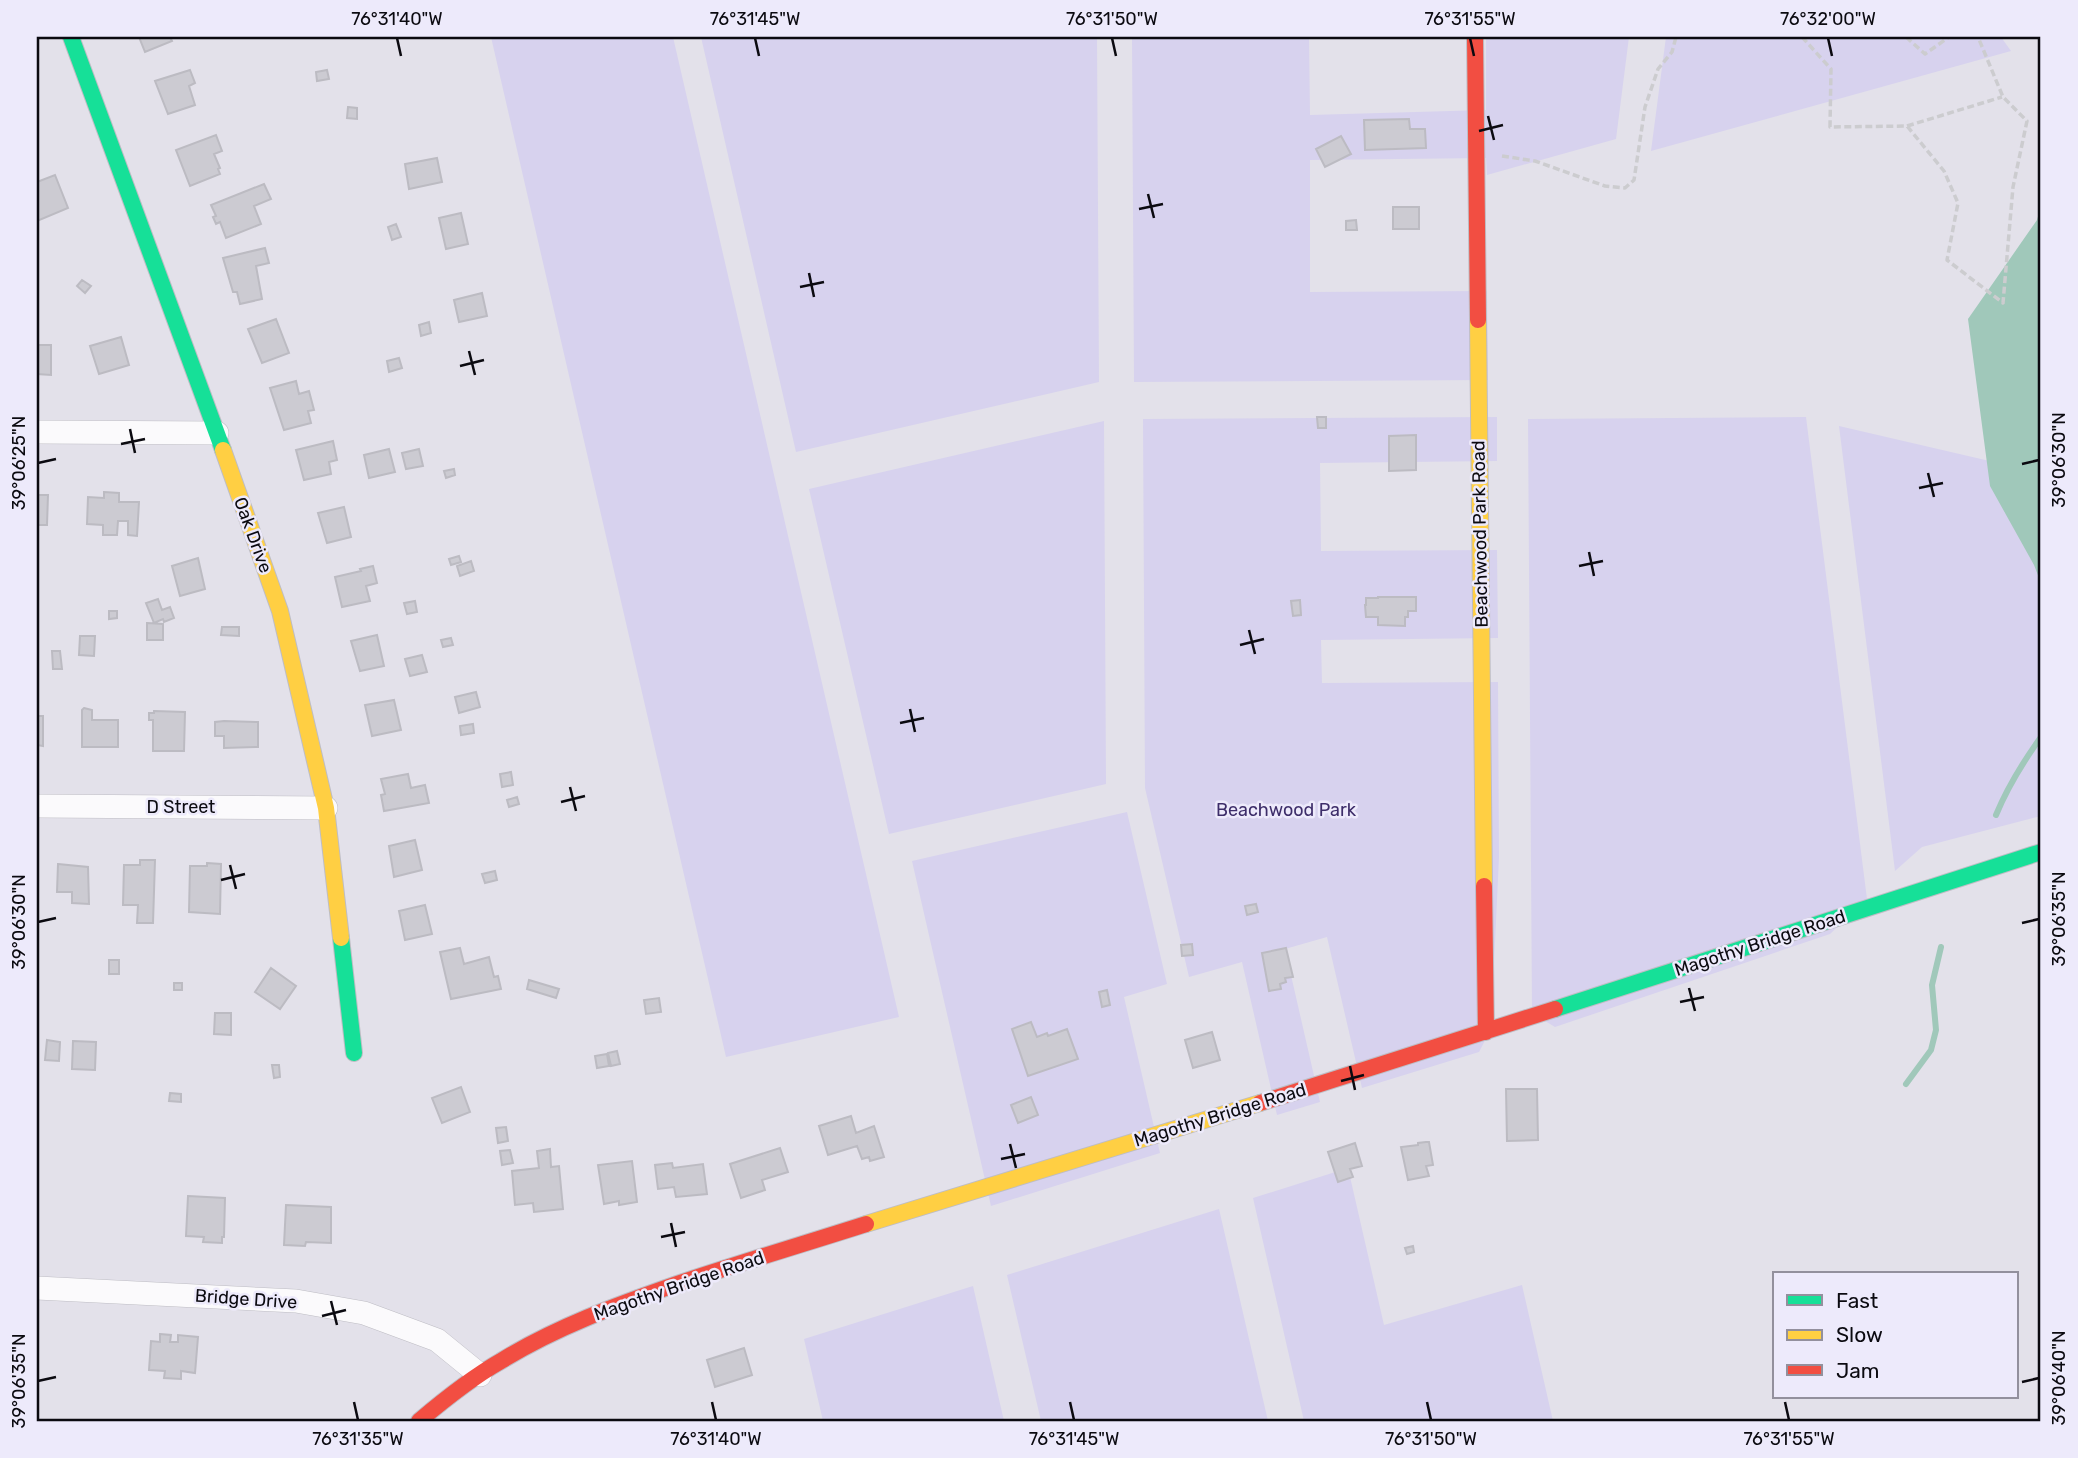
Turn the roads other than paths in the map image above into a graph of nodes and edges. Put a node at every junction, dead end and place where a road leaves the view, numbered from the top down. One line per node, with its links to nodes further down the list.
1 (71, 37): 4 (street, Oak Drive)
2 (1475, 37): 8 (street, Beachwood Park Road)
3 (37, 432): 4 (street)
4 (217, 433): 6 (street, Oak Drive)
5 (37, 806): 6 (street, D Street)
6 (326, 808): 9 (street, Oak Drive)
7 (2041, 852): 8 (street, Magothy Bridge Road)
8 (1486, 1032): 11 (street, Magothy Bridge Road)
9 (354, 1053)
10 (37, 1288): 11 (street, Bridge Drive)
11 (480, 1375): 12 (street, Magothy Bridge Road)
12 (419, 1421)

